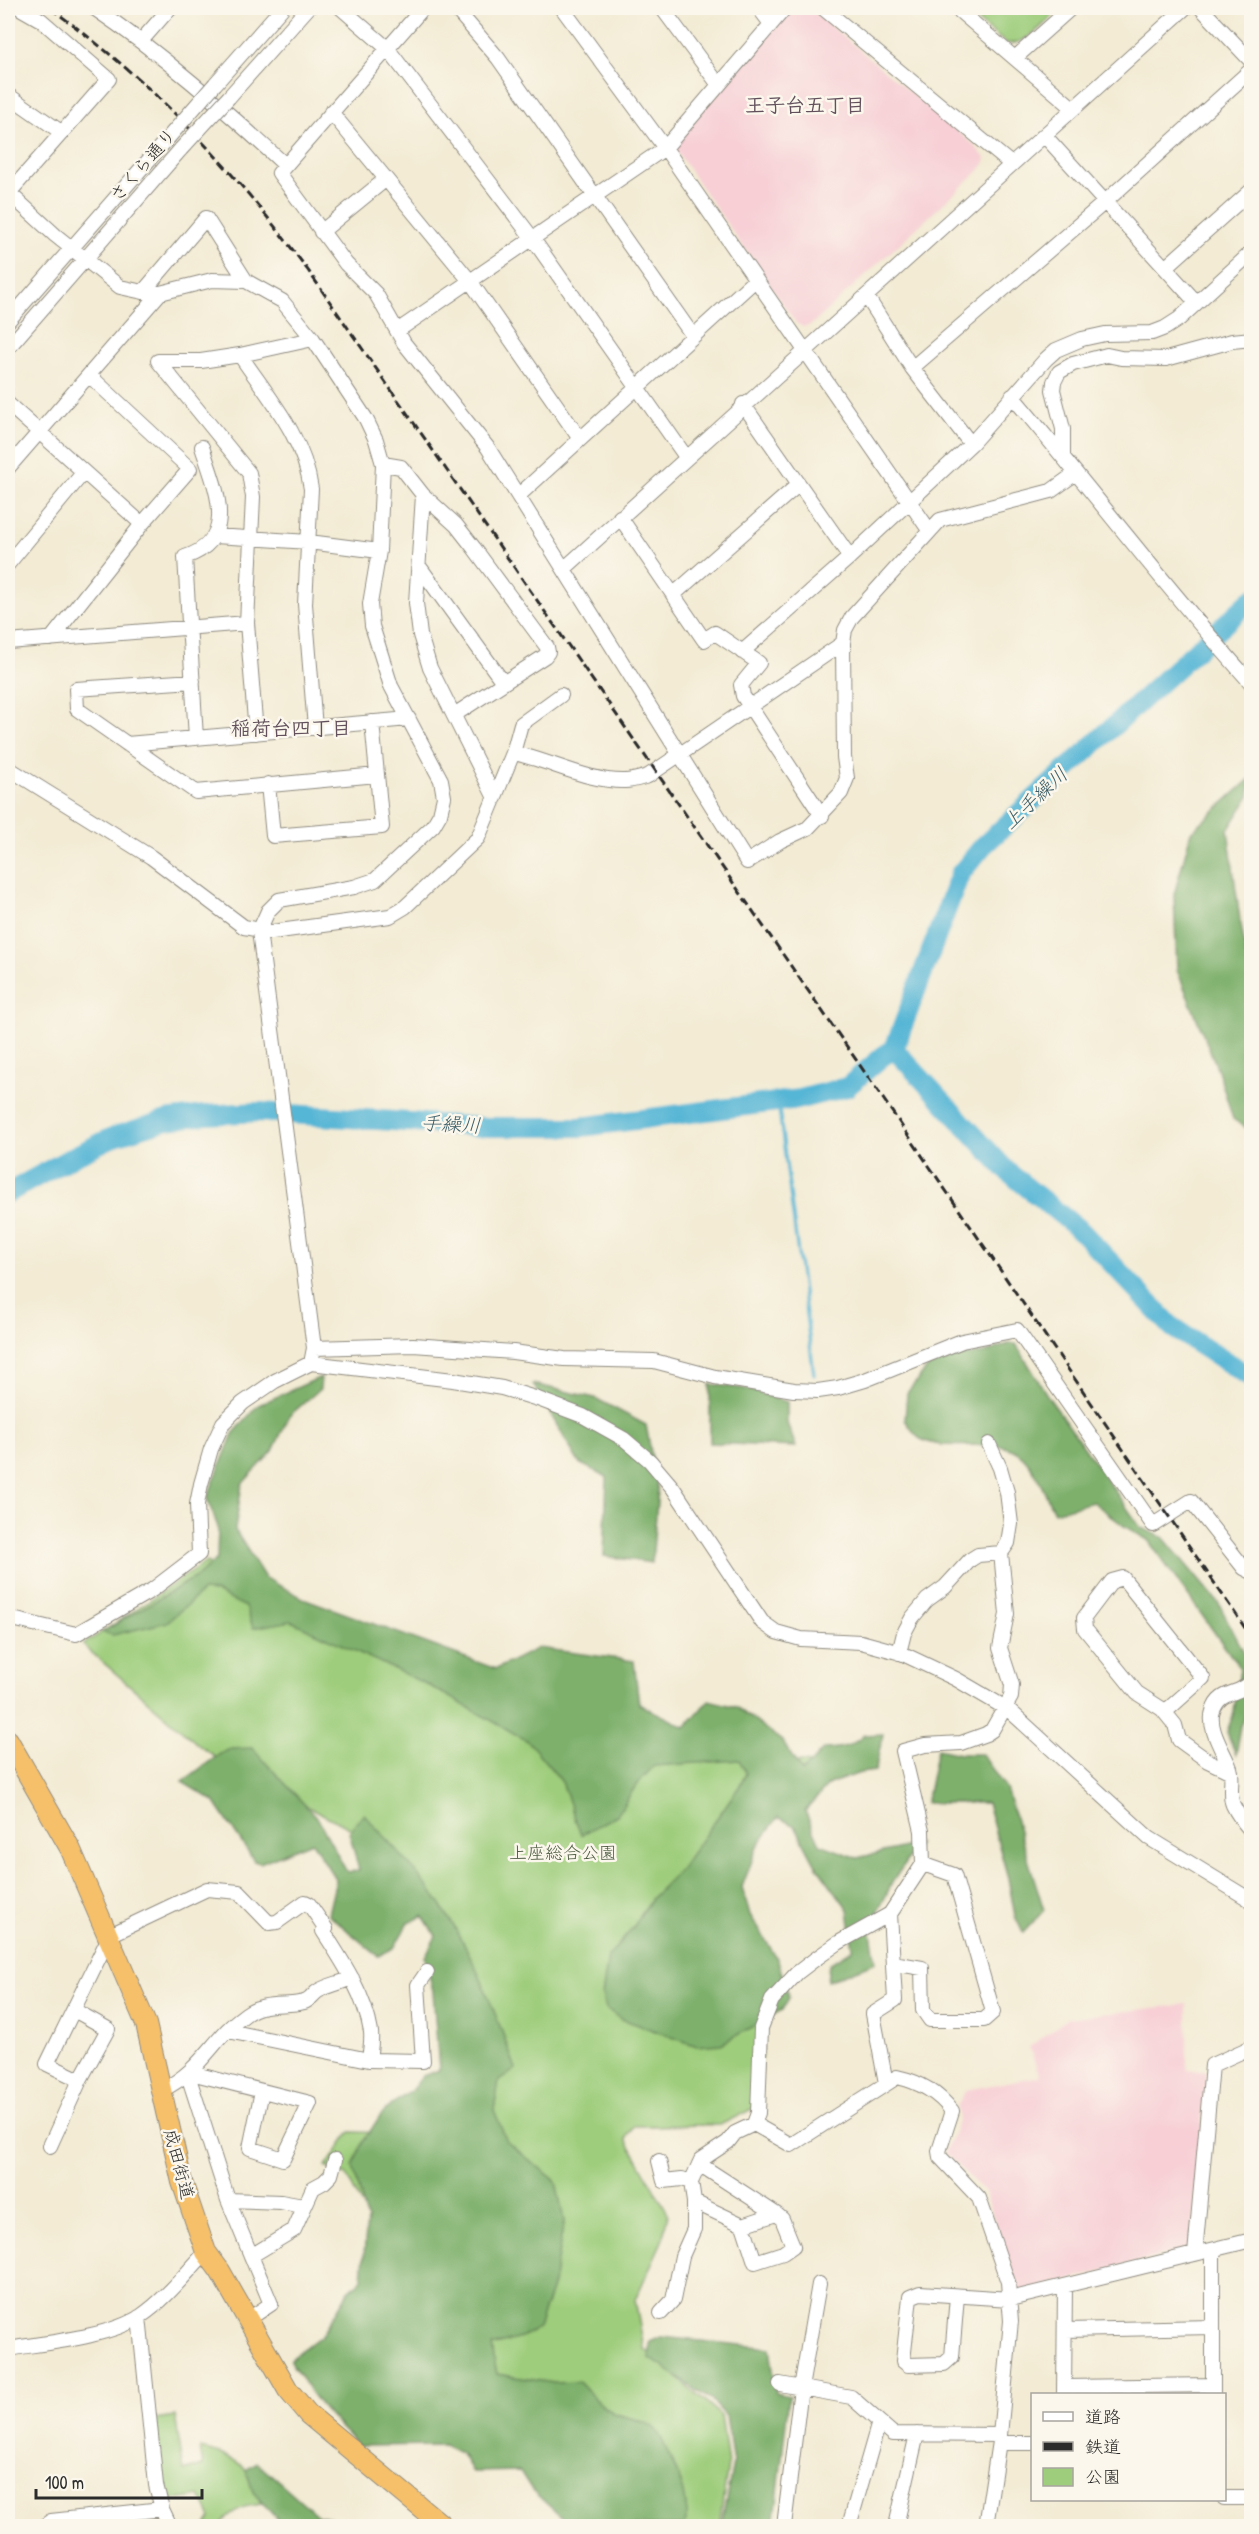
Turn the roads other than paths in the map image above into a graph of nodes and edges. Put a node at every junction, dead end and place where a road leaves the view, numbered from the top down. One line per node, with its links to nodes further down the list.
1 (20, 8): 28 (street)
2 (94, 8): 19 (street)
3 (170, 8): 19 (street)
4 (282, 8): 40 (street, さくら通り, bridge)
5 (308, 8): 42 (street, さくら通り, bridge)
6 (341, 8): 20 (street)
7 (423, 8): 20 (street)
8 (455, 8): 36 (street)
9 (562, 8): 30 (street)
10 (662, 8): 24 (street)
11 (759, 8): 18 (street)
12 (785, 8): 18 (street)
13 (823, 8): 32 (street)
14 (956, 8): 21 (street)
15 (1071, 8): 21 (street)
16 (1185, 8): 26 (street)
17 (1201, 8): 22 (street)
18 (771, 24): 24 (street)
19 (142, 40): 31 (street)
20 (387, 48): 27 (street); 39 (street)
21 (1015, 58): 26 (street)
22 (1251, 62)
23 (1251, 69): 37 (street)
24 (719, 85): 30 (street)
25 (8, 95): 28 (street)
26 (1074, 108): 29 (street)
27 (332, 112): 31 (street); 33 (street)
28 (61, 132): 35 (street)
29 (1044, 135): 32 (street); 37 (street)
30 (664, 148): 36 (street); 44 (street)
31 (284, 164): 38 (street)
32 (1011, 164): 49 (street)
33 (386, 179): 38 (street); 46 (street)
34 (1251, 190): 43 (street)
35 (8, 193): 40 (street)
36 (595, 196): 39 (street); 53 (street)
37 (1106, 201): 43 (street); 59 (street)
38 (321, 232): 52 (street)
39 (532, 239): 46 (street); 61 (street)
40 (71, 249): 42 (street); 51 (street, さくら通り)
41 (1251, 252): 50 (street)
42 (85, 260): 47 (street); 56 (street, さくら通り)
43 (1165, 268): 50 (street)
44 (754, 280): 53 (street); 57 (street)
45 (246, 281): 47 (street); 48 (street); 54 (street)
46 (470, 281): 52 (street); 66 (street)
47 (143, 292): 48 (street)
48 (160, 293): 60 (street)
49 (867, 297): 57 (street); 59 (street)
50 (1196, 302): 62 (street)
51 (8, 321)
52 (397, 331): 77 (street)
53 (693, 336): 61 (street)
54 (313, 339): 58 (street); 71 (street)
55 (1251, 339): 69 (street)
56 (8, 348)
57 (804, 352): 64 (street); 78 (street)
58 (240, 355): 83 (street); 84 (street)
59 (912, 368): 67 (street)
60 (90, 376): 65 (street); 80 (street)
61 (636, 387): 66 (street); 70 (street)
62 (1012, 396): 67 (street); 69 (street)
63 (8, 404): 65 (street)
64 (743, 404): 70 (street); 75 (street)
65 (39, 432): 72 (street); 73 (street)
66 (580, 439): 77 (street)
67 (971, 444): 78 (street)
68 (202, 447): 82 (street)
69 (1063, 456): 74 (street)
70 (686, 457): 79 (street)
71 (383, 464): 76 (street); 85 (street)
72 (8, 468)
73 (83, 472): 80 (street); 87 (street)
74 (1076, 473): 81 (street); 99 (street)
75 (799, 484): 86 (street); 90 (street)
76 (423, 495): 88 (street); 98 (street)
77 (518, 496): 89 (street)
78 (909, 502): 81 (street); 86 (street)
79 (620, 517): 89 (street); 90 (street)
80 (142, 524): 93 (street)
81 (929, 530): 95 (street)
82 (215, 536): 83 (street); 92 (street)
83 (250, 538): 84 (street); 91 (street)
84 (309, 542): 85 (street); 105 (street)
85 (379, 552): 103 (street)
86 (850, 557): 96 (street)
87 (8, 564)
88 (419, 566): 98 (street); 102 (street)
89 (564, 568): 110 (street)
90 (673, 595): 96 (street)
91 (247, 623): 92 (street); 106 (street)
92 (189, 627): 93 (street); 97 (street)
93 (51, 639): 94 (street)
94 (8, 642)
95 (843, 643): 101 (street); 115 (street)
96 (742, 652): 101 (street)
97 (193, 681): 107 (street); 108 (street)
98 (503, 682): 102 (street)
99 (1251, 684)
100 (561, 695): 109 (street)
101 (751, 707): 110 (street); 115 (street)
102 (454, 715): 114 (street)
103 (409, 719): 104 (street); 116 (street)
104 (372, 722): 105 (street); 112 (street)
105 (315, 728): 106 (street)
106 (256, 733): 107 (street)
107 (196, 738): 108 (street)
108 (127, 744): 113 (street)
109 (513, 753): 110 (street); 114 (street)
110 (681, 755): 115 (street)
111 (8, 768): 116 (street)
112 (376, 775): 113 (street); 113 (street)
113 (268, 784)
114 (495, 798): 116 (street)
115 (822, 816)
116 (259, 931): 117 (street)
117 (314, 1348): 118 (street); 121 (street)
118 (311, 1364): 122 (street); 123 (street)
119 (989, 1444): 120 (street)
120 (1001, 1553): 123 (street); 125 (street)
121 (1251, 1572)
122 (8, 1618)
123 (899, 1653): 125 (street)
124 (1251, 1681): 128 (street)
125 (1006, 1708): 130 (street); 131 (street)
126 (1165, 1712): 126 (street); 128 (street)
127 (8, 1740): 133 (highway, 成田街道)
128 (1231, 1772): 129 (street)
129 (1251, 1832)
130 (923, 1864): 132 (street); 134 (street)
131 (1251, 1901)
132 (890, 1914): 134 (street); 146 (street)
133 (110, 1935): 136 (street); 137 (street); 144 (highway, 成田街道)
134 (893, 1963): 143 (street)
135 (427, 1972): 140 (street)
136 (352, 1978): 138 (street); 140 (street)
137 (74, 2010): 142 (street); 142 (street)
138 (228, 2031): 140 (street); 141 (street)
139 (1251, 2047): 160 (street)
140 (369, 2060)
141 (190, 2074): 144 (street); 145 (street); 152 (street)
142 (80, 2080): 147 (street)
143 (886, 2083): 146 (street); 165 (street)
144 (162, 2090): 159 (highway, 成田街道)
145 (262, 2091): 145 (street)
146 (754, 2124): 150 (street)
147 (50, 2146)
148 (335, 2160): 154 (street)
149 (659, 2161): 151 (street)
150 (699, 2164): 151 (street); 155 (street)
151 (691, 2182): 153 (street)
152 (228, 2200): 154 (street); 161 (street)
153 (694, 2202): 156 (street); 166 (street)
154 (303, 2206): 161 (street)
155 (776, 2214): 156 (street); 156 (street)
156 (743, 2225)
157 (1251, 2240): 158 (street)
158 (1213, 2250): 160 (street); 169 (street)
159 (206, 2252): 167 (street); 168 (highway, 成田街道)
160 (1196, 2254): 163 (street)
161 (251, 2256): 168 (street)
162 (819, 2284): 173 (street)
163 (1065, 2286): 165 (street); 170 (street)
164 (957, 2296): 164 (street); 165 (street)
165 (1010, 2299): 178 (street)
166 (661, 2313)
167 (139, 2317): 171 (street); 182 (street)
168 (247, 2320): 186 (highway, 成田街道)
169 (1213, 2327): 170 (street); 174 (street)
170 (1065, 2330): 175 (street)
171 (8, 2349)
172 (780, 2385): 173 (street)
173 (801, 2388): 176 (street); 187 (street)
174 (1213, 2390): 175 (street)
175 (1064, 2391)
176 (879, 2422): 177 (street); 188 (street)
177 (917, 2434): 178 (street); 189 (street)
178 (1000, 2439): 179 (street); 190 (street)
179 (1031, 2443)
180 (1226, 2498): 181 (street)
181 (1251, 2498)
182 (162, 2510): 183 (street); 185 (street)
183 (121, 2519): 184 (street)
184 (44, 2526)
185 (170, 2526)
186 (443, 2526)
187 (784, 2526)
188 (849, 2526)
189 (896, 2526)
190 (986, 2526)

